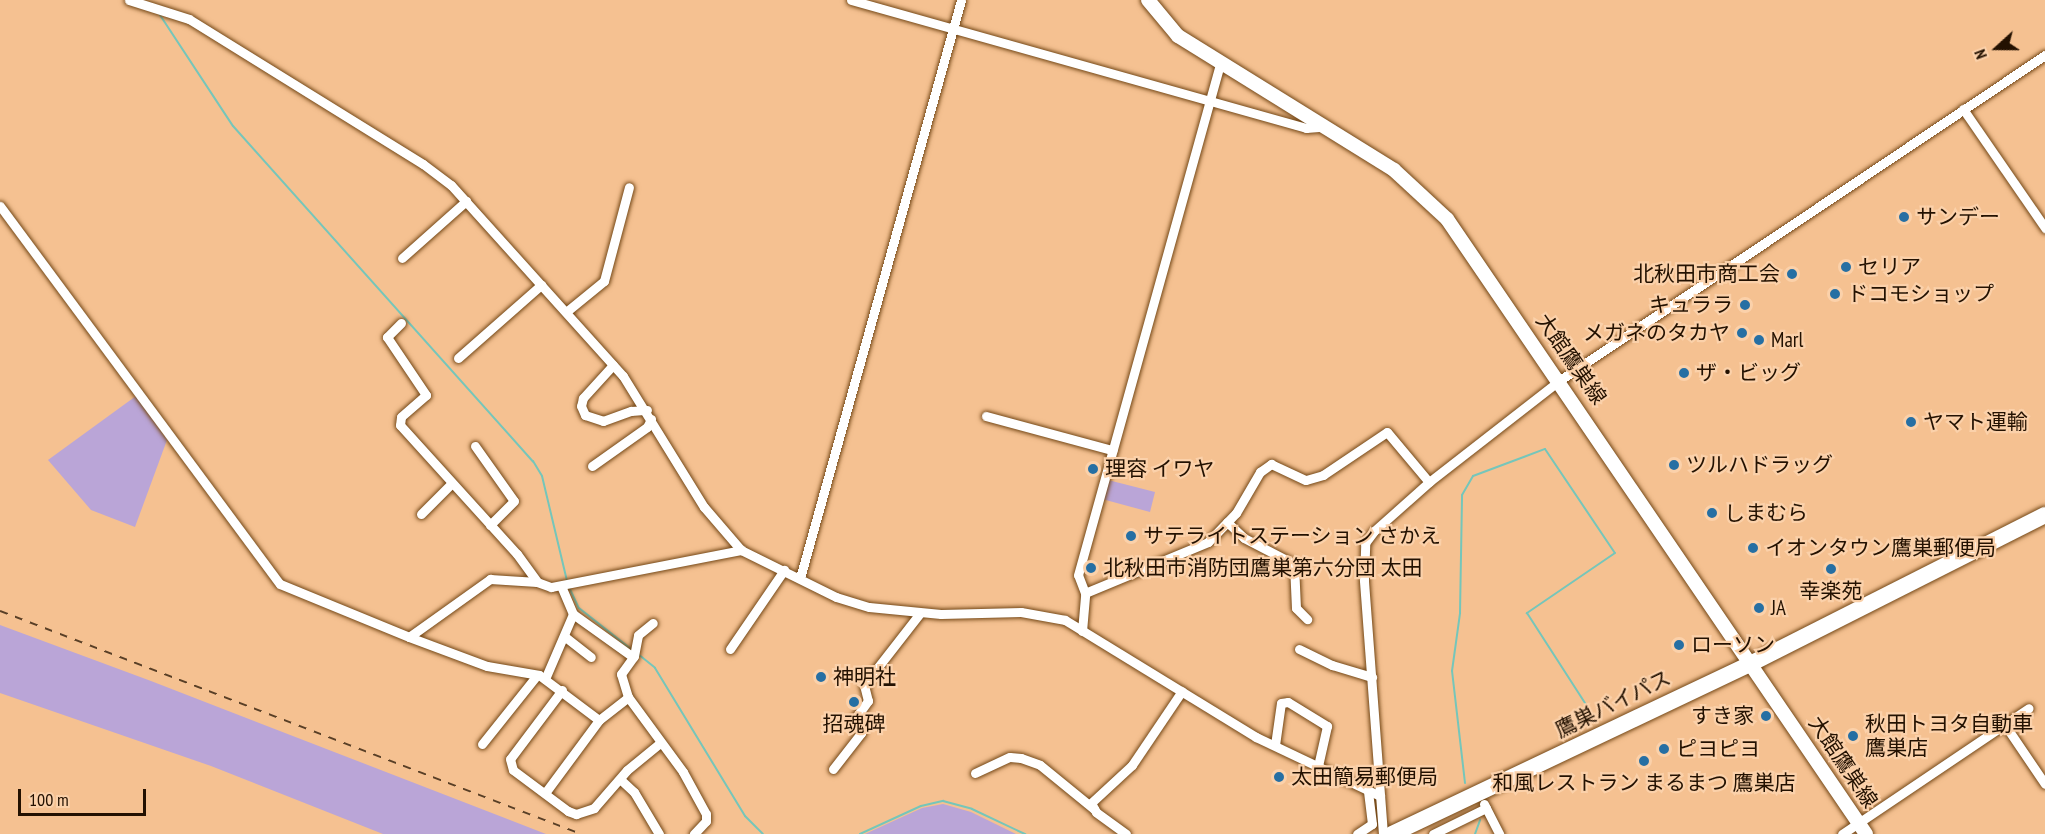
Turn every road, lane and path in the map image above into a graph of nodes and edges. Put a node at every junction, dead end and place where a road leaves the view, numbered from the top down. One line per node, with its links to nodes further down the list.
1 (129, 0): 12 (street)
2 (851, 0): 5 (street)
3 (961, 0): 5 (street)
4 (1148, 0): 7 (main road, 大館鷹巣線)
5 (953, 29): 8 (street); 35 (street)
6 (2045, 55): 9 (street)
7 (1220, 64): 8 (street); 10 (main road, 大館鷹巣線)
8 (1210, 101): 10 (street); 25 (street)
9 (1964, 109): 14 (street); 21 (street)
10 (1325, 126): 21 (main road, 大館鷹巣線)
11 (629, 187): 17 (street)
12 (466, 201): 15 (street); 16 (street)
13 (0, 206): 45 (street)
14 (2045, 228)
15 (402, 258)
16 (541, 285): 17 (street); 19 (street)
17 (566, 312): 20 (street)
18 (401, 323): 28 (street)
19 (458, 358)
20 (613, 365): 22 (street); 22 (street)
21 (1560, 380): 27 (street); 50 (main road, 大館鷹巣線)
22 (649, 415): 26 (street); 33 (street)
23 (986, 416): 25 (street)
24 (475, 446): 32 (street)
25 (1112, 450): 38 (street)
26 (592, 466)
27 (1429, 482): 31 (street); 52 (street)
28 (451, 484): 29 (street); 32 (street)
29 (421, 514)
30 (2045, 515): 50 (highway, 鷹巣バイパス)
31 (1227, 522): 38 (street); 41 (street)
32 (490, 525): 36 (street)
33 (741, 550): 34 (street); 37 (street)
34 (784, 570): 35 (street); 46 (street)
35 (800, 578): 39 (street)
36 (537, 582): 37 (street); 45 (street)
37 (567, 584): 40 (street)
38 (1085, 593): 43 (street)
39 (920, 613): 43 (street); 63 (street)
40 (573, 614): 44 (street); 48 (street)
41 (1307, 619)
42 (653, 623): 48 (street)
43 (1082, 631): 54 (street)
44 (564, 636): 49 (street); 51 (street)
45 (408, 637): 51 (street)
46 (730, 649)
47 (1299, 649): 52 (street)
48 (634, 654): 55 (street)
49 (591, 657)
50 (1752, 663): 70 (highway, 鷹巣バイパス); 72 (main road, 大館鷹巣線)
51 (541, 677): 53 (street); 60 (street)
52 (1372, 677): 69 (street)
53 (562, 690): 57 (street); 68 (street)
54 (1182, 692): 61 (street); 71 (street)
55 (628, 697): 57 (street); 59 (street)
56 (2029, 708): 58 (street)
57 (599, 720): 68 (street)
58 (2005, 725): 66 (street); 72 (street)
59 (660, 743): 65 (street); 74 (street)
60 (482, 744)
61 (1275, 745): 62 (street); 62 (street)
62 (1318, 766): 67 (street)
63 (833, 769)
64 (975, 773): 71 (street)
65 (621, 780): 68 (street); 73 (street)
66 (2045, 784)
67 (1368, 790): 69 (street); 76 (street)
68 (545, 793)
69 (1380, 796): 77 (street)
70 (1482, 801): 78 (highway, 鷹巣バイパス); 79 (street); 80 (street)
71 (1094, 809): 75 (street)
72 (1862, 829): 81 (street)
73 (659, 834)
74 (694, 834)
75 (1126, 834)
76 (1357, 834)
77 (1383, 834)
78 (1392, 834)
79 (1433, 834)
80 (1499, 834)
81 (1842, 834)

